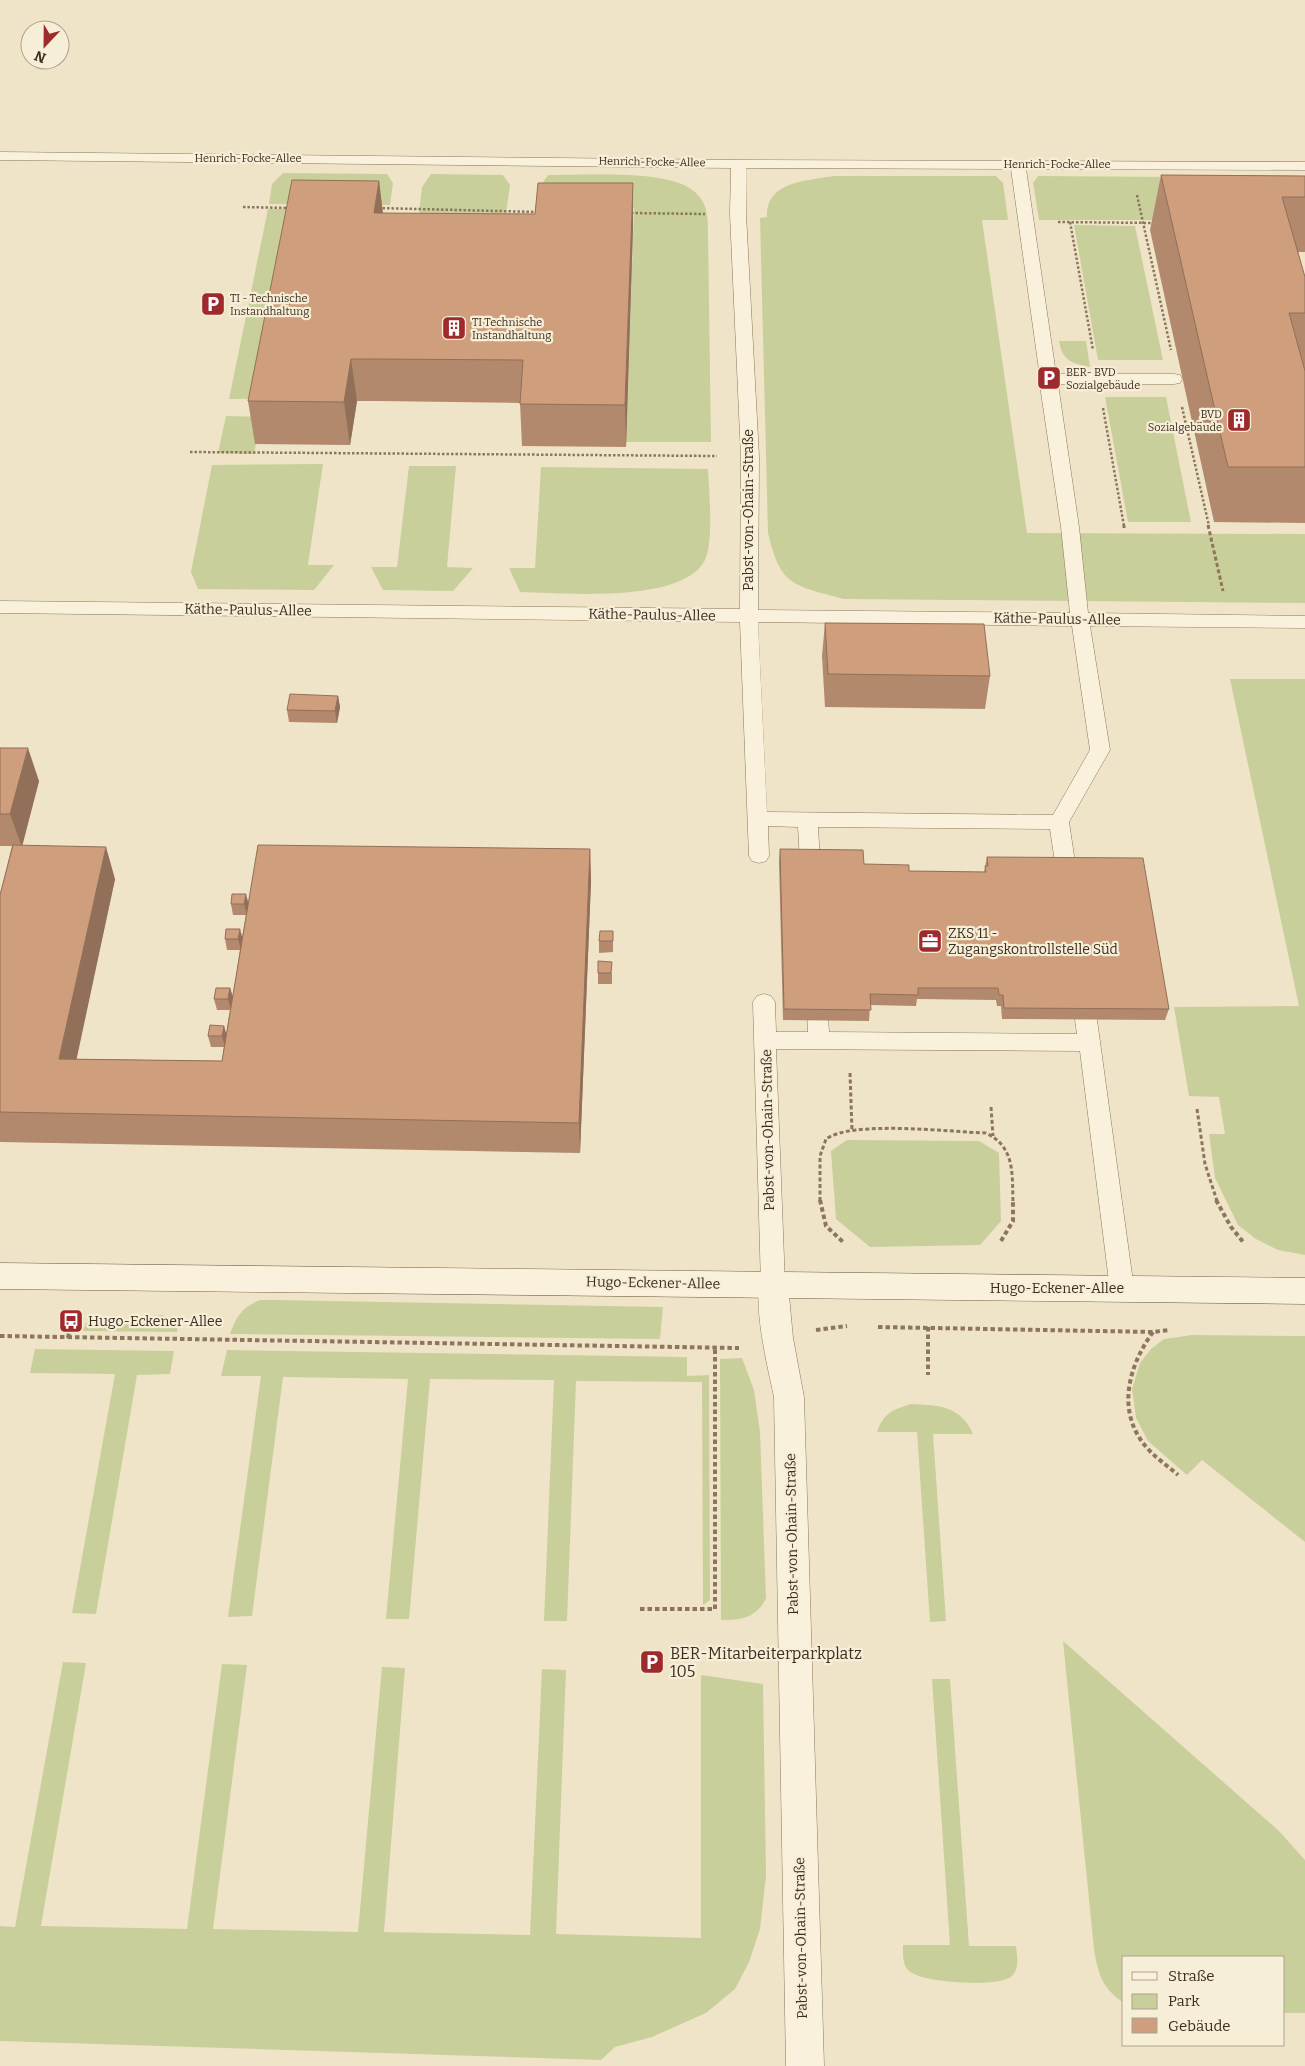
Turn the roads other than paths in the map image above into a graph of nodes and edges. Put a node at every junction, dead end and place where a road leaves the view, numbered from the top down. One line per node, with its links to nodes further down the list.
1 (0, 156): 2 (lane, Henrich-Focke-Allee)
2 (739, 164): 3 (lane, Henrich-Focke-Allee); 8 (lane, Pabst-von-Ohain-Straße)
3 (1018, 164): 4 (lane, Henrich-Focke-Allee); 5 (lane)
4 (1305, 166)
5 (1048, 379): 6 (lane); 9 (lane)
6 (1174, 379)
7 (0, 607): 8 (lane, Käthe-Paulus-Allee)
8 (749, 616): 9 (lane, Käthe-Paulus-Allee); 11 (lane, Pabst-von-Ohain-Straße)
9 (1080, 620): 10 (lane, Käthe-Paulus-Allee); 13 (lane)
10 (1305, 622)
11 (758, 819): 12 (lane); 14 (lane, Pabst-von-Ohain-Straße)
12 (808, 820): 13 (lane); 15 (lane)
13 (1059, 822): 16 (lane)
14 (759, 856)
15 (810, 861)
16 (1066, 869)
17 (816, 986): 21 (lane)
18 (764, 1002): 20 (lane, Pabst-von-Ohain-Straße)
19 (1086, 1020): 22 (lane)
20 (766, 1040): 21 (lane); 24 (lane, Pabst-von-Ohain-Straße)
21 (814, 1042): 22 (lane)
22 (1089, 1043): 25 (lane)
23 (0, 1276): 24 (street, Hugo-Eckener-Allee)
24 (773, 1285): 25 (street, Hugo-Eckener-Allee); 27 (street, Pabst-von-Ohain-Straße)
25 (1122, 1289): 26 (street, Hugo-Eckener-Allee)
26 (1305, 1291)
27 (805, 2066)

